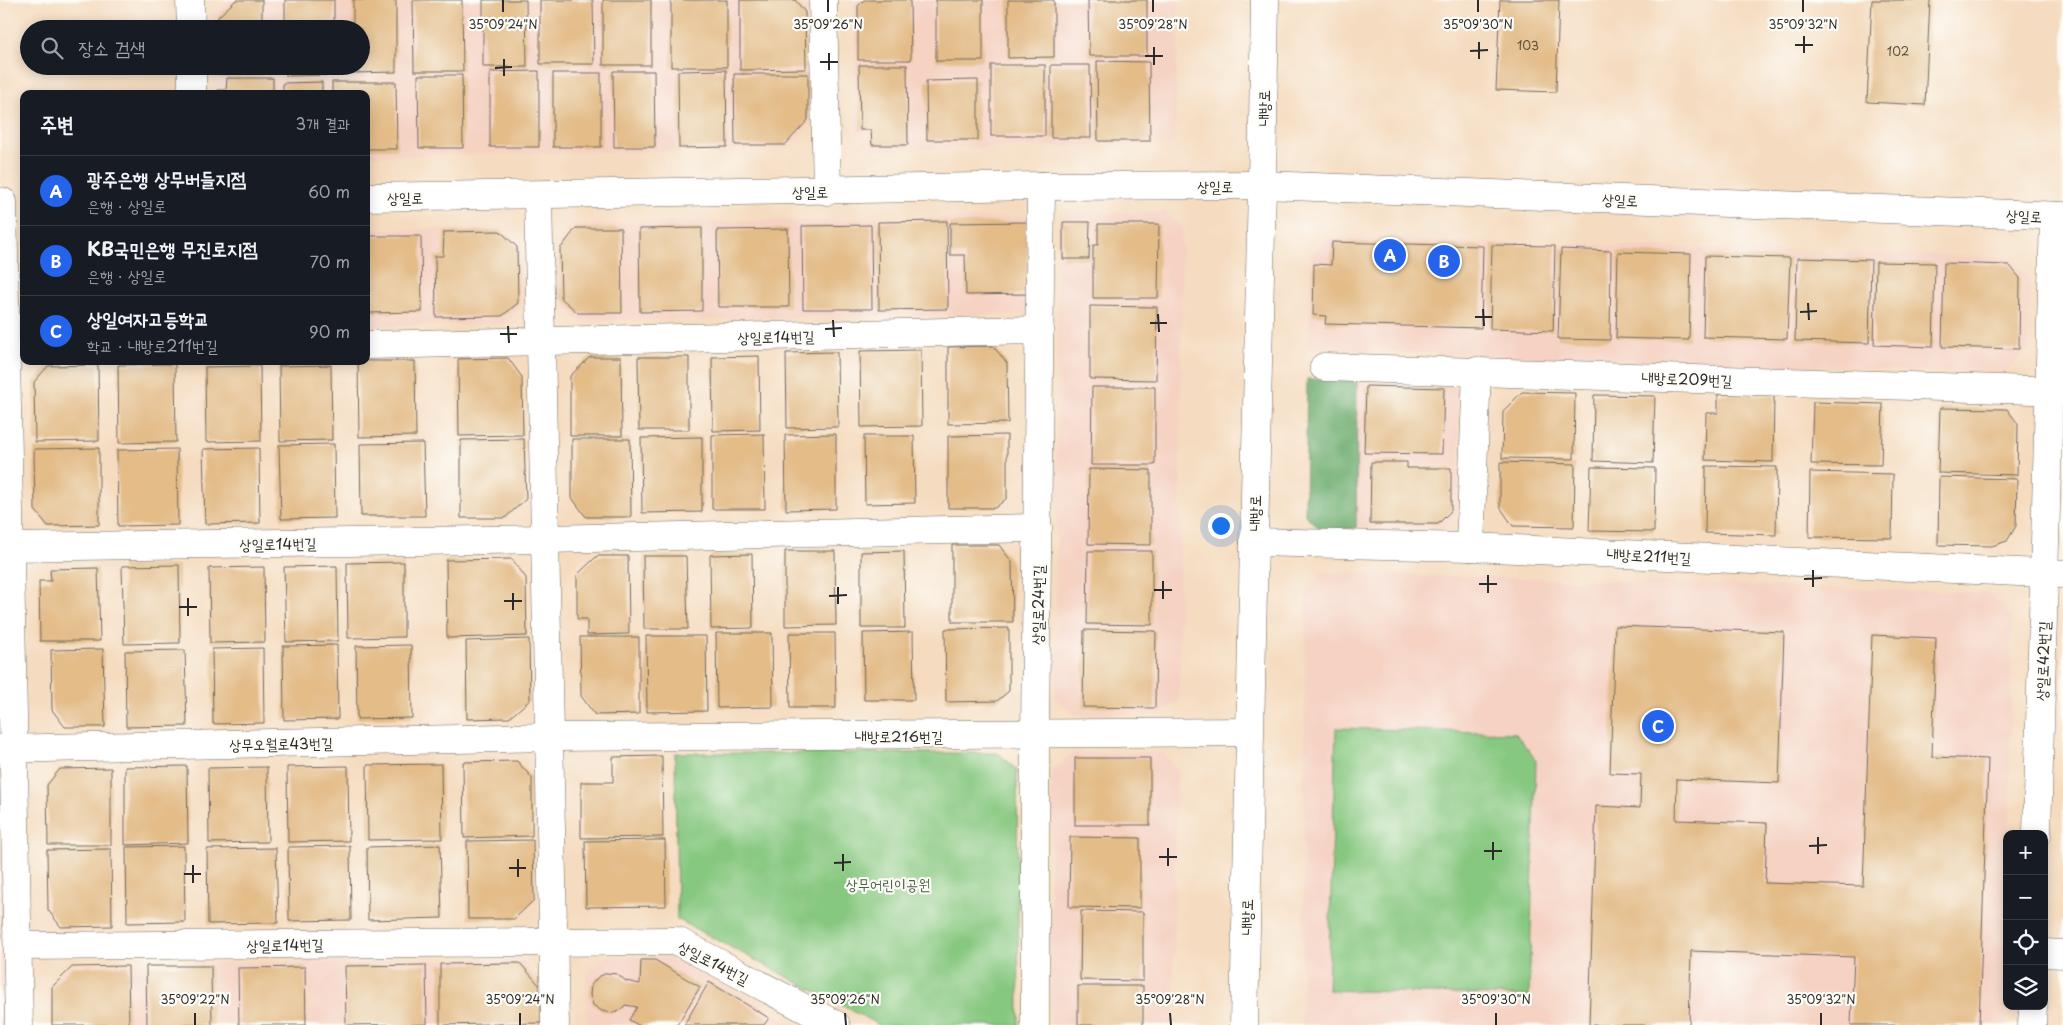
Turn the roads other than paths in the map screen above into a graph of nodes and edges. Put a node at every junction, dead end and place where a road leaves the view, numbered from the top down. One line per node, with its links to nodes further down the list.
1 (190, 0): 4 (street)
2 (823, 0): 9 (street)
3 (1265, 0): 7 (street, 내방로)
4 (191, 20)
5 (192, 75): 6 (street)
6 (192, 90)
7 (1262, 184): 8 (street, 상일로); 13 (street, 상일로); 23 (street, 내방로)
8 (1042, 186): 9 (street, 상일로); 14 (street, 상일로24번길)
9 (827, 191): 10 (street, 상일로)
10 (538, 196): 11 (street, 상일로); 15 (street)
11 (370, 197)
12 (9, 202): 17 (street)
13 (2059, 216): 20 (street, 상일로42번길)
14 (1040, 330): 15 (street, 상일로14번길); 21 (street, 상일로24번길)
15 (542, 341): 16 (street, 상일로14번길); 22 (street)
16 (370, 345)
17 (15, 353): 24 (street)
18 (1324, 366): 19 (street, 내방로209번길)
19 (1477, 371): 20 (street, 내방로209번길); 25 (street)
20 (2056, 391): 26 (street, 상일로42번길)
21 (1038, 528): 22 (street, 상일로14번길); 28 (street, 상일로24번길)
22 (546, 539): 24 (street, 상일로14번길); 29 (street)
23 (1254, 542): 25 (street, 내방로211번길); 27 (street, 내방로)
24 (10, 547): 30 (street)
25 (1470, 547): 26 (street, 내방로211번길)
26 (2053, 573): 31 (street, 상일로42번길)
27 (1249, 732): 28 (street, 내방로216번길); 42 (street, 내방로)
28 (1035, 734): 29 (street, 내방로216번길); 41 (street, 상일로24번길)
29 (549, 737): 30 (street, 상무오월로43번길); 33 (street)
30 (7, 749): 34 (street)
31 (2051, 749): 32 (street, 상일로42번길)
32 (2038, 830)
33 (552, 941): 34 (street, 상일로14번길); 39 (street); 40 (street, 상일로14번길)
34 (18, 946): 38 (street)
35 (2048, 953): 36 (street)
36 (2063, 954)
37 (2033, 1010): 43 (street)
38 (19, 1025)
39 (555, 1025)
40 (836, 1025)
41 (1035, 1025)
42 (1244, 1025)
43 (2032, 1025)

